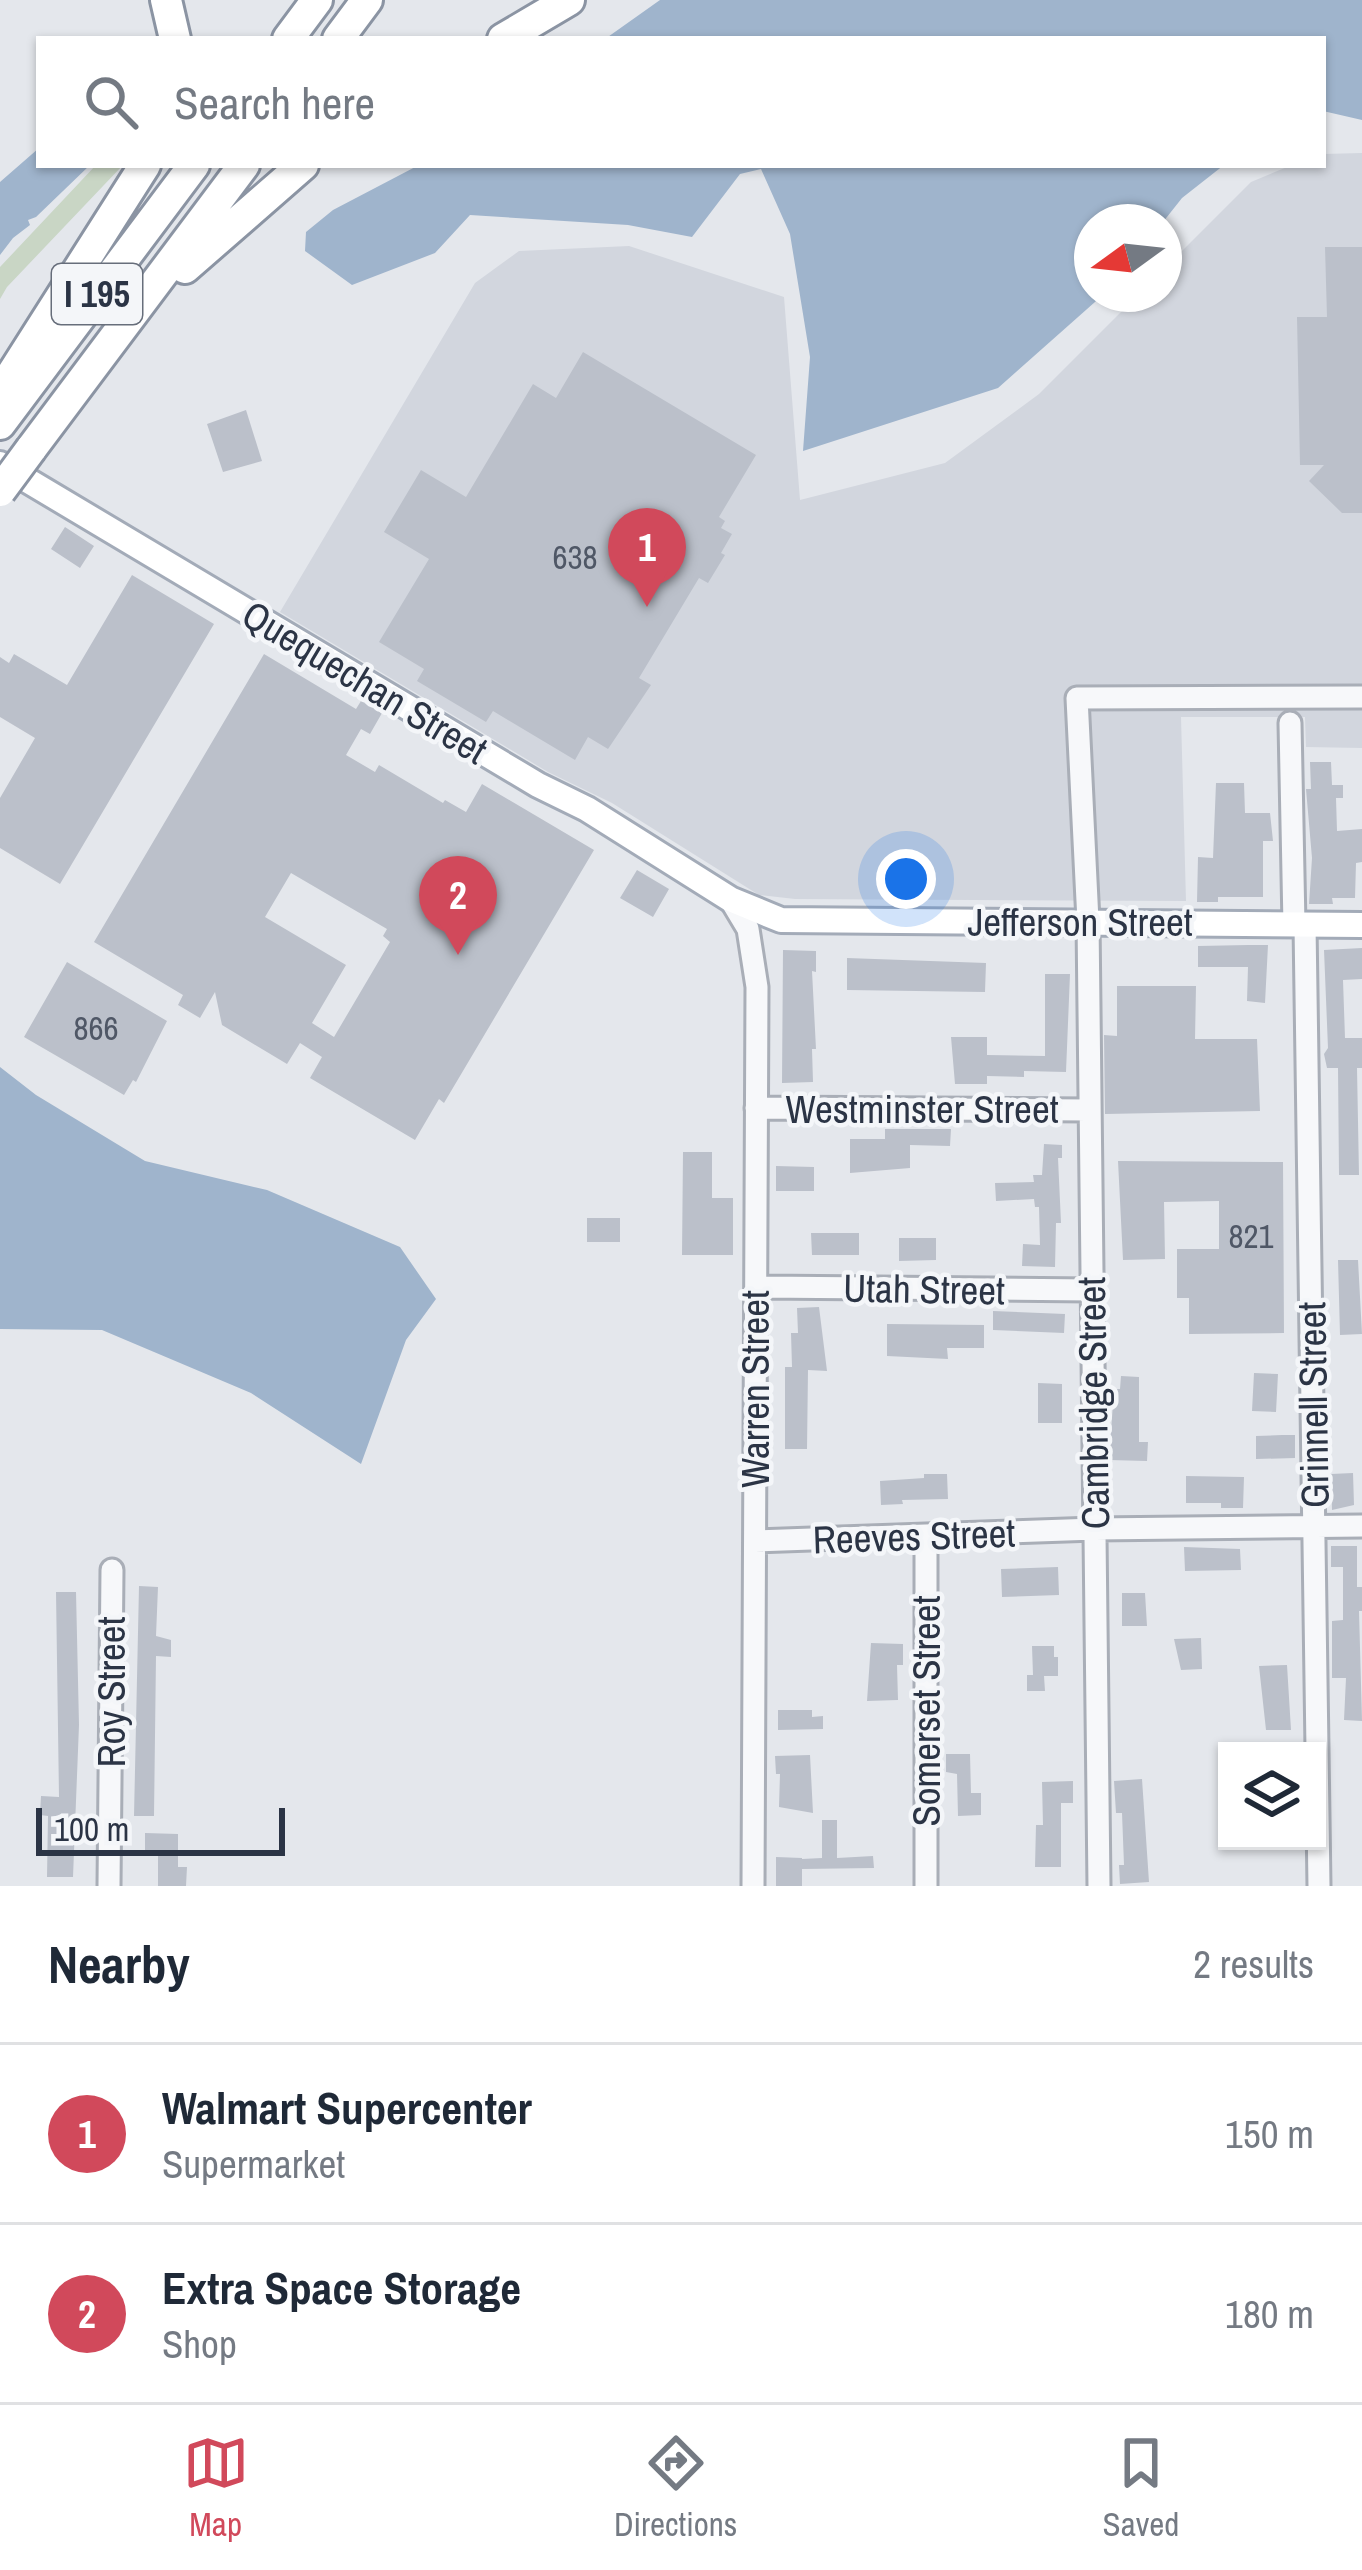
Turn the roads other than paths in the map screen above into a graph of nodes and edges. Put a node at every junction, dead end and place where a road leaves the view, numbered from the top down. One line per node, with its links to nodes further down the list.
1 (166, 0): 4 (highway)
2 (569, 0): 6 (highway)
3 (313, 5): 5 (highway)
4 (174, 36)
5 (291, 36)
6 (507, 36)
7 (143, 168): 12 (highway)
8 (192, 168): 13 (highway, I 195)
9 (242, 168): 11 (highway, I 195)
10 (300, 168): 11 (highway)
11 (128, 321): 15 (highway, I 195, bridge)
12 (0, 393)
13 (0, 424)
14 (0, 464): 18 (main road, Quequechan Street)
15 (0, 491)
16 (1362, 697): 19 (street, Cambridge Street)
17 (1290, 723): 20 (street, Grinnell Street)
18 (730, 899): 19 (main road, Jefferson Street); 22 (street, Warren Street)
19 (1088, 921): 20 (main road, Jefferson Street); 23 (street, Cambridge Street)
20 (1299, 925): 21 (main road, Jefferson Street); 27 (street, Grinnell Street)
21 (1362, 925)
22 (756, 1108): 23 (street, Westminster Street); 24 (street, Warren Street)
23 (1088, 1110): 25 (street, Cambridge Street)
24 (756, 1287): 25 (street, Utah Street); 30 (street, Warren Street)
25 (1091, 1290): 28 (street, Cambridge Street)
26 (1362, 1526): 27 (street, Reeves Street)
27 (1315, 1527): 28 (street, Reeves Street); 36 (street, Grinnell Street)
28 (1095, 1529): 29 (street, Reeves Street); 35 (street, Cambridge Street)
29 (926, 1535): 30 (street, Reeves Street); 34 (street, Somerset Street)
30 (755, 1541): 33 (street, Warren Street)
31 (112, 1570): 32 (street, Roy Street)
32 (109, 1886)
33 (753, 1886)
34 (926, 1886)
35 (1099, 1886)
36 (1319, 1886)

